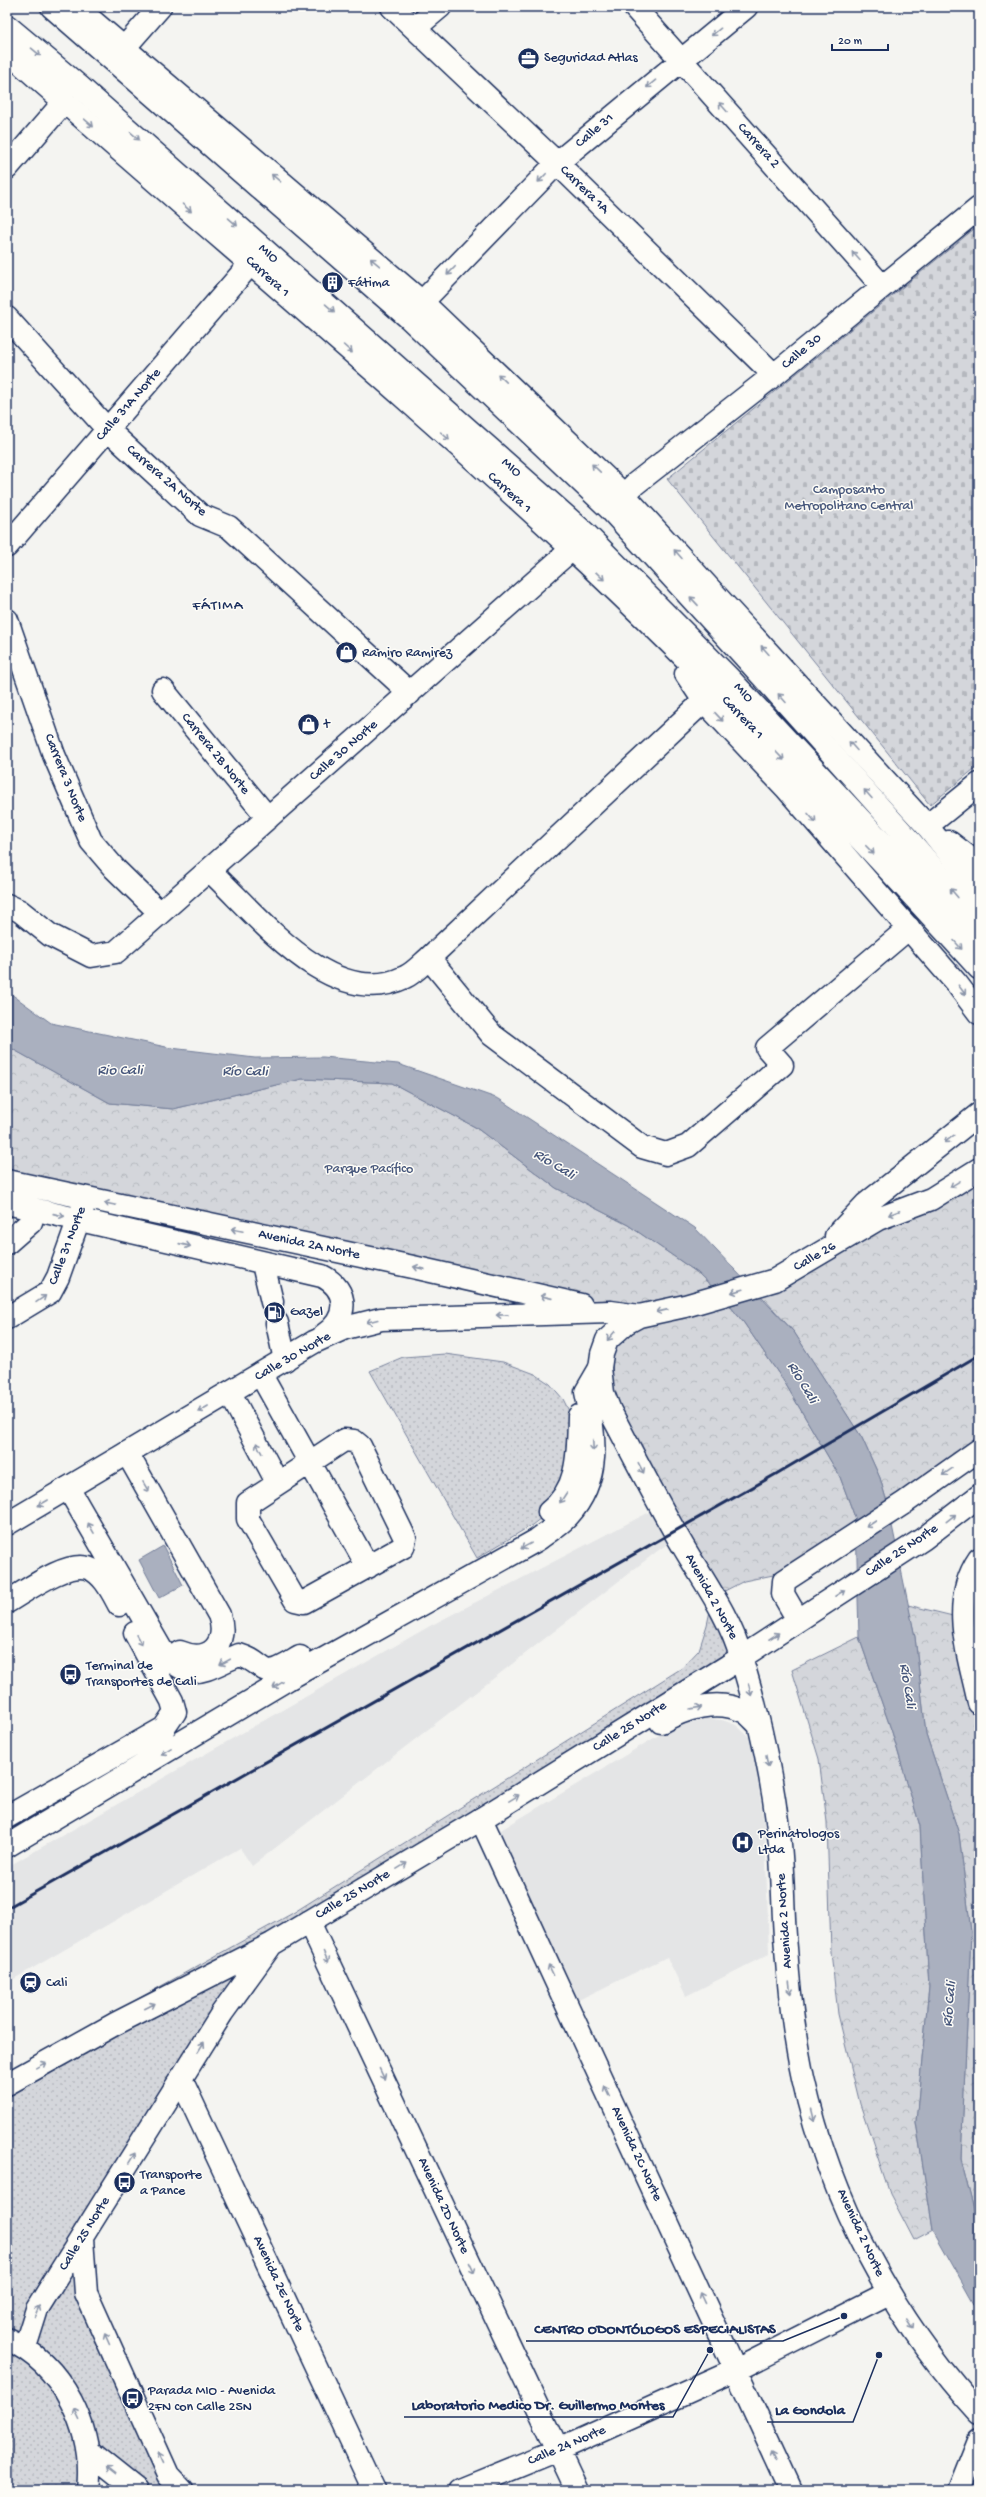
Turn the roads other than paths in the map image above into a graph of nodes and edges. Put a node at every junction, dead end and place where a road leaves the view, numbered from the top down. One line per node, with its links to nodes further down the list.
1 (52, 7): 40 (main road, MIO, one-way to 1)
2 (76, 7): 10 (main road)
3 (160, 7): 10 (main road)
4 (392, 7): 9 (main road, Carrera 1A)
5 (440, 7): 9 (main road)
6 (634, 7): 12 (main road, Carrera 2)
7 (746, 7): 12 (main road, Calle 31, one-way to 12)
8 (7, 26): 42 (main road, MIO, one-way to 42)
9 (415, 28): 14 (main road, Carrera 1A)
10 (124, 48): 19 (main road, one-way to 10)
11 (7, 51): 13 (main road, Carrera 1)
12 (681, 60): 14 (main road, Calle 31, one-way to 14); 18 (main road, Carrera 2, one-way to 12)
13 (64, 102): 15 (main road); 17 (main road, Carrera 1, one-way to 17)
14 (557, 163): 19 (main road, Calle 31, one-way to 19); 21 (main road, Carrera 1A)
15 (7, 168)
16 (979, 208): 18 (main road, Calle 30)
17 (251, 263): 22 (main road, Calle 31A Norte); 25 (main road, Carrera 1, one-way to 25)
18 (882, 286): 21 (main road, Calle 30)
19 (422, 302): 23 (main road, one-way to 19)
20 (7, 318): 22 (main road, Carrera 2A Norte)
21 (774, 375): 23 (main road, Calle 30)
22 (108, 430): 24 (main road, Calle 31A Norte); 29 (main road, Carrera 2A Norte)
23 (624, 495): 33 (main road, one-way to 23)
24 (7, 546)
25 (572, 549): 27 (main road, Carrera 1, one-way to 27); 29 (main road, Calle 30 Norte)
26 (7, 620): 39 (main road, Carrera 3 Norte)
27 (654, 629): 30 (main road); 44 (main road, Carrera 1, one-way to 44)
28 (163, 690): 32 (main road, Carrera 2B Norte)
29 (410, 693): 32 (main road, Calle 30 Norte)
30 (704, 700): 41 (main road, one-way to 41); 43 (main road)
31 (979, 784): 33 (main road)
32 (268, 818): 35 (main road, Calle 30 Norte)
33 (927, 826): 34 (main road); 37 (main road)
34 (979, 865)
35 (209, 870): 39 (main road, Calle 30 Norte); 43 (main road)
36 (7, 890): 38 (main road)
37 (979, 891)
38 (13, 908): 39 (main road, Calle 30 Norte)
39 (160, 913)
40 (979, 922)
41 (909, 928): 43 (main road); 45 (main road, one-way to 45)
42 (979, 947)
43 (429, 958)
44 (979, 968)
45 (979, 1013)
46 (979, 1114): 54 (main road, one-way to 54)
47 (979, 1169): 54 (main road, Calle 26, one-way to 54)
48 (7, 1181): 49 (main road, Avenida 2A Norte)
49 (86, 1198): 52 (main road, Calle 31 Norte); 57 (main road, Avenida 2A Norte, one-way to 49)
50 (7, 1203): 51 (main road, Avenida 2A Norte)
51 (34, 1210): 52 (main road, Avenida 2A Norte, one-way to 52); 53 (main road)
52 (80, 1220): 55 (main road, Avenida 2A Norte, one-way to 55); 59 (main road, Calle 31 Norte, one-way to 52)
53 (7, 1242)
54 (817, 1256): 58 (main road, Calle 26, one-way to 58)
55 (263, 1264): 56 (main road); 61 (main road, Avenida 2A Norte)
56 (272, 1302)
57 (611, 1312): 58 (main road, Calle 30 Norte); 61 (main road, Calle 30 Norte, one-way to 61)
58 (639, 1316): 63 (main road, Avenida 2 Norte, one-way to 63)
59 (7, 1318)
60 (277, 1323): 62 (main road)
61 (314, 1342): 62 (main road, Calle 30 Norte)
62 (285, 1360): 64 (main road, Calle 30 Norte)
63 (600, 1368): 65 (main road); 82 (main road, Avenida 2 Norte, one-way to 82)
64 (261, 1375): 66 (main road, Calle 30 Norte); 69 (main road)
65 (586, 1392): 71 (main road, one-way to 71); 90 (main road, one-way to 90)
66 (230, 1393): 68 (main road, Calle 30 Norte, one-way to 68); 70 (main road, one-way to 66)
67 (979, 1450): 80 (main road, one-way to 80)
68 (127, 1453): 71 (main road, Calle 30 Norte); 71 (main road, one-way to 71)
69 (310, 1462): 70 (main road); 75 (main road); 75 (main road)
70 (277, 1482): 75 (main road)
71 (74, 1484): 73 (main road, Calle 30 Norte, one-way to 73)
72 (979, 1496): 80 (main road, Calle 25 Norte, one-way to 72)
73 (7, 1524)
74 (979, 1559): 84 (main road)
75 (368, 1567)
76 (102, 1578): 78 (main road); 79 (main road); 83 (main road, one-way to 83)
77 (979, 1593): 81 (main road)
78 (7, 1602)
79 (7, 1616)
80 (803, 1617): 82 (main road, Calle 25 Norte, one-way to 80)
81 (979, 1651)
82 (742, 1657): 85 (main road, Avenida 2 Norte, one-way to 85); 86 (main road, Calle 25 Norte)
83 (167, 1691): 87 (main road); 88 (main road)
84 (979, 1704)
85 (757, 1723): 86 (main road, one-way to 85); 96 (main road, Avenida 2 Norte, one-way to 96)
86 (620, 1734): 89 (main road, Calle 25 Norte, one-way to 86)
87 (7, 1802)
88 (7, 1817)
89 (481, 1819): 91 (main road, Calle 25 Norte, one-way to 89); 98 (main road, Avenida 2C Norte, one-way to 89)
90 (7, 1846)
91 (309, 1922): 92 (main road, Calle 25 Norte); 101 (main road, Avenida 2D Norte, one-way to 101)
92 (272, 1944): 93 (main road, Calle 25 Norte, one-way to 92); 94 (main road, Calle 25 Norte, one-way to 92)
93 (181, 2079): 95 (main road, Calle 25 Norte, one-way to 93); 106 (main road, Avenida 2E Norte)
94 (7, 2084)
95 (82, 2238): 97 (main road, Calle 25 Norte, one-way to 95); 105 (main road, one-way to 95)
96 (888, 2293): 98 (main road, Calle 24 Norte); 99 (main road, Avenida 2 Norte, one-way to 99)
97 (16, 2343): 102 (main road, one-way to 97)
98 (736, 2370): 101 (main road, Calle 24 Norte); 109 (main road, Avenida 2C Norte, one-way to 98)
99 (979, 2414)
100 (979, 2440): 110 (main road)
101 (558, 2450): 107 (main road, Calle 24 Norte); 108 (main road, Avenida 2D Norte)
102 (88, 2451): 103 (main road); 104 (main road, one-way to 102)
103 (88, 2490)
104 (137, 2490)
105 (182, 2490)
106 (374, 2490)
107 (460, 2490)
108 (577, 2490)
109 (791, 2490)
110 (959, 2490)

